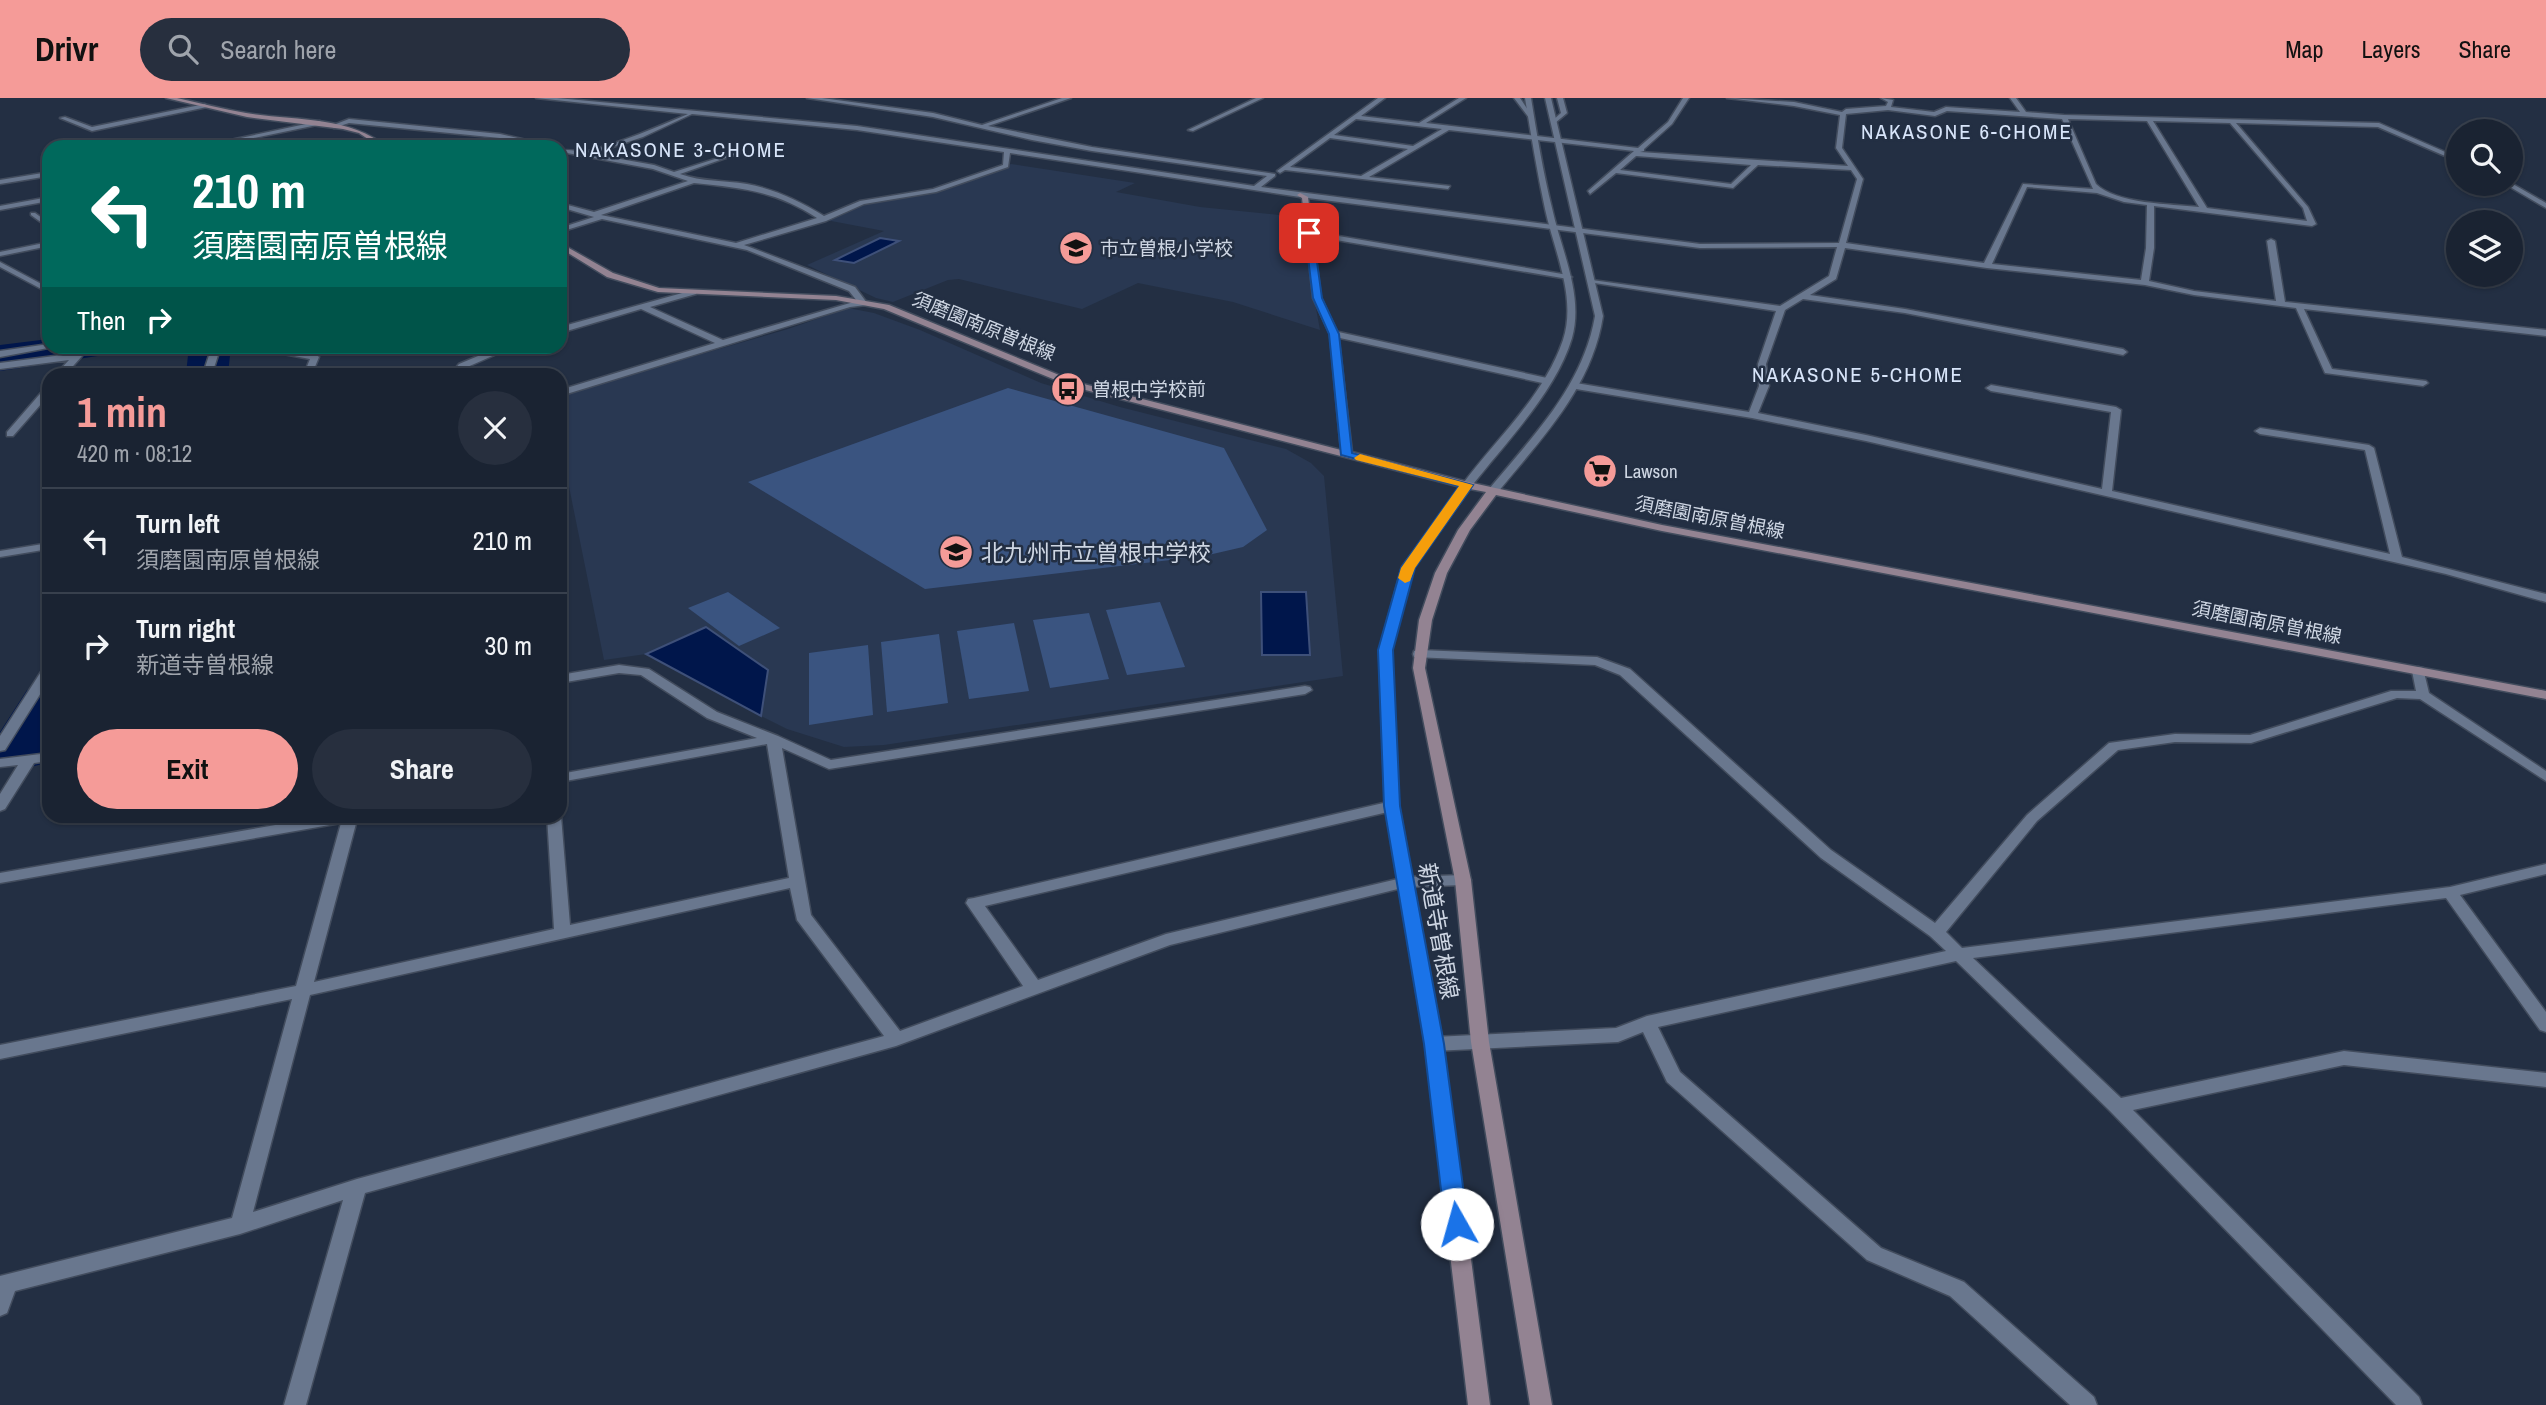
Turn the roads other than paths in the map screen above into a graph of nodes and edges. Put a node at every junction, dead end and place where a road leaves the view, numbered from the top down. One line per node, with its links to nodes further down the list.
1 (169, 98): 18 (main road)
2 (539, 98): 17 (street)
3 (588, 98): 17 (street)
4 (816, 98): 33 (street)
5 (1068, 98): 33 (street)
6 (1260, 98): 35 (street)
7 (1382, 98): 23 (street)
8 (1464, 98): 31 (street)
9 (1517, 98): 26 (street)
10 (1528, 98): 26 (street)
11 (1548, 98): 28 (street)
12 (1560, 98): 28 (street)
13 (1686, 98): 46 (street)
14 (1730, 98): 21 (street)
15 (1884, 98): 19 (street)
16 (2013, 98): 22 (street)
17 (577, 102): 20 (street)
18 (205, 106): 25 (street); 30 (main road)
19 (1888, 108): 21 (street); 22 (street)
20 (693, 113): 43 (street); 47 (street)
21 (1843, 114): 51 (street)
22 (2024, 114): 24 (street)
23 (1354, 117): 31 (street); 36 (street)
24 (2064, 117): 27 (street); 61 (street)
25 (63, 118)
26 (1532, 118): 37 (street)
27 (2149, 119): 29 (street); 70 (street)
28 (1555, 121): 38 (street)
29 (2231, 121): 48 (street); 70 (street)
30 (320, 123): 32 (main road); 39 (street)
31 (1421, 124): 34 (street)
32 (334, 126): 40 (main road); 41 (street)
33 (983, 126): 55 (street)
34 (1449, 127): 37 (street); 42 (street)
35 (1191, 130)
36 (1329, 136): 42 (street); 50 (street)
37 (1534, 136): 38 (street); 76 (street)
38 (1558, 139): 46 (street); 77 (street)
39 (236, 140)
40 (373, 140)
41 (520, 140)
42 (1416, 148): 56 (street)
43 (1007, 149): 60 (street); 73 (street)
44 (567, 152): 47 (street)
45 (738, 152): 53 (street)
46 (1639, 152): 49 (street); 52 (street)
47 (583, 154): 53 (street)
48 (2446, 154)
49 (1756, 163): 51 (street); 52 (street)
50 (1284, 168): 55 (street); 56 (street)
51 (1853, 168): 82 (street)
52 (1616, 171): 62 (street)
53 (674, 174): 57 (street)
54 (42, 175): 58 (street)
55 (1273, 175): 60 (street)
56 (1362, 178): 59 (street)
57 (694, 181): 72 (street); 73 (street)
58 (1, 183)
59 (1448, 187)
60 (1256, 188): 64 (street)
61 (2098, 191): 66 (street); 85 (street)
62 (1590, 192)
63 (2523, 193): 67 (street)
64 (1300, 195): 76 (street); 78 (main road)
65 (42, 200): 69 (street)
66 (2151, 204): 70 (street); 89 (street)
67 (2546, 206)
68 (567, 207): 72 (street)
69 (0, 208)
70 (2204, 210)
71 (33, 214): 74 (street)
72 (599, 216): 75 (street); 81 (street)
73 (823, 219): 81 (street)
74 (42, 221)
75 (567, 227)
76 (1552, 228): 77 (street); 87 (street)
77 (1578, 230): 82 (street); 88 (street)
78 (1309, 233): 87 (street); 100 (main road)
79 (2271, 241): 94 (street)
80 (42, 245): 84 (street)
81 (735, 245): 93 (street)
82 (1842, 245): 85 (street); 92 (street)
83 (567, 249): 91 (main road, 須磨園南原曽根線)
84 (0, 254)
85 (1987, 266): 89 (street)
86 (3, 268): 90 (street)
87 (1568, 277): 113 (street)
88 (1592, 282): 97 (street); 115 (street)
89 (2145, 283): 94 (street)
90 (42, 288)
91 (693, 292): 93 (main road, 須磨園南原曽根線); 96 (street)
92 (1801, 296): 97 (street); 103 (street)
93 (863, 303): 101 (street); 122 (main road, 須磨園南原曽根線)
94 (2281, 304): 95 (street)
95 (2299, 306): 99 (street); 114 (street)
96 (643, 307): 98 (street); 101 (street)
97 (1780, 309): 119 (street)
98 (567, 328)
99 (2546, 333)
100 (1334, 334): 113 (street); 122 (main road)
101 (724, 344): 117 (street)
102 (42, 348): 104 (street)
103 (2123, 352)
104 (0, 354)
105 (64, 354): 109 (street)
106 (78, 354): 110 (street)
107 (296, 354): 111 (street)
108 (491, 354): 112 (street)
109 (0, 366)
110 (66, 368)
111 (310, 368)
112 (460, 368)
113 (1547, 381): 123 (street)
114 (2423, 383)
115 (1576, 386): 119 (street); 124 (street)
116 (1992, 388): 125 (street)
117 (567, 391)
118 (42, 397): 121 (street)
119 (1752, 415): 125 (street)
120 (2260, 430): 128 (street)
121 (10, 434)
122 (1347, 455): 123 (main road, 須磨園南原曽根線)
123 (1467, 485): 124 (main road, 須磨園南原曽根線); 144 (main road, 新道寺曽根線)
124 (1493, 491): 130 (main road, 新道寺曽根線); 131 (main road, 須磨園南原曽根線)
125 (2107, 491): 128 (street)
126 (42, 547): 127 (street)
127 (0, 554)
128 (2397, 559): 129 (street)
129 (2546, 597)
130 (1419, 654): 151 (main road, 新道寺曽根線); 155 (street)
131 (2418, 671): 135 (street); 136 (main road, 須磨園南原曽根線)
132 (567, 678): 137 (street)
133 (42, 681): 138 (street)
134 (1305, 690): 137 (street)
135 (2423, 695): 143 (street); 155 (street)
136 (2546, 695)
137 (773, 739): 142 (street); 152 (street)
138 (0, 747)
139 (42, 758): 140 (street)
140 (29, 759): 141 (street); 145 (street)
141 (0, 763)
142 (567, 777)
143 (2546, 777)
144 (1392, 806): 153 (main road, 新道寺曽根線); 158 (street)
145 (0, 807)
146 (310, 823): 150 (street)
147 (348, 823): 159 (street)
148 (555, 823): 156 (street)
149 (2546, 869): 154 (street)
150 (0, 878)
151 (1463, 880): 153 (street); 163 (main road, 新道寺曽根線)
152 (797, 881): 156 (street); 162 (street)
153 (1406, 882): 158 (street); 164 (main road, 新道寺曽根線)
154 (2450, 892): 157 (street); 161 (street)
155 (1936, 932): 157 (street)
156 (563, 934): 159 (street)
157 (1959, 954): 160 (street); 167 (street)
158 (1034, 988): 162 (street)
159 (301, 991): 165 (street); 169 (street)
160 (1647, 1023): 163 (street); 175 (street)
161 (2546, 1025)
162 (896, 1039): 168 (street)
163 (1480, 1042): 164 (street); 174 (main road, 新道寺曽根線)
164 (1434, 1044): 173 (main road, 新道寺曽根線)
165 (0, 1052)
166 (2546, 1080): 167 (street)
167 (2117, 1106): 176 (street)
168 (357, 1187): 169 (street); 172 (street)
169 (240, 1225): 170 (street)
170 (4, 1284): 171 (street)
171 (0, 1306)
172 (295, 1405)
173 (1479, 1405)
174 (1541, 1405)
175 (2086, 1405)
176 (2411, 1405)

